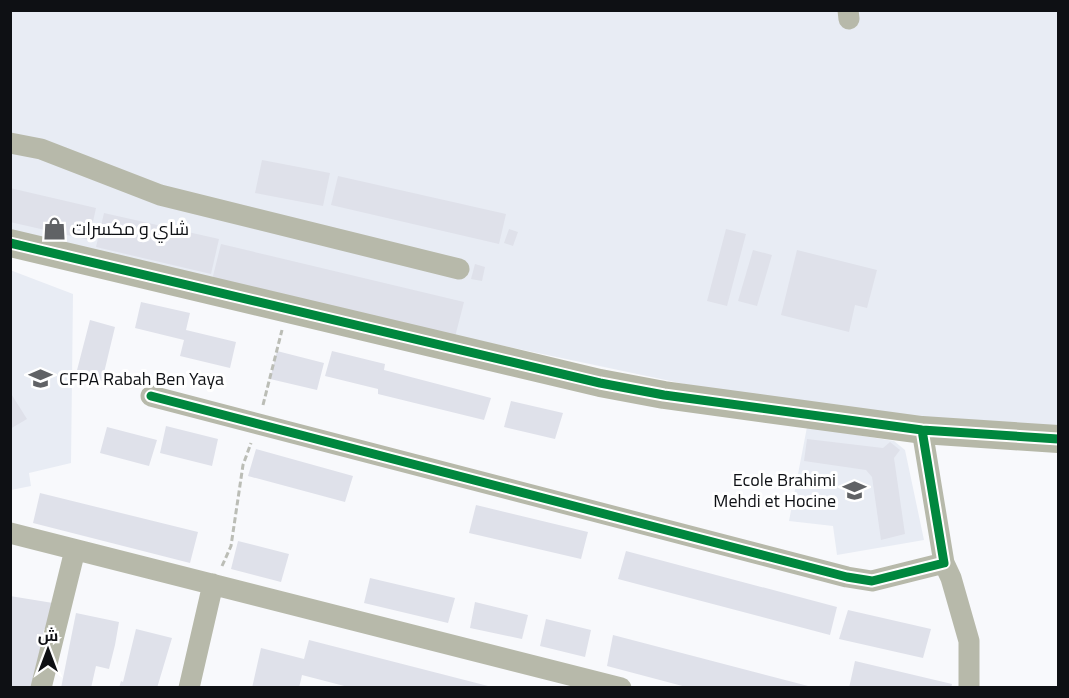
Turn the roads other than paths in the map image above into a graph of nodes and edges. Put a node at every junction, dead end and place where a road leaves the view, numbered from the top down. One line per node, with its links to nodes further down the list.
1 (10, 143): 3 (street)
2 (10, 243): 5 (street)
3 (459, 269)
4 (151, 396): 9 (street)
5 (922, 430): 6 (street); 9 (street)
6 (1059, 440)
7 (10, 533): 8 (street)
8 (75, 550): 10 (street); 11 (street)
9 (944, 563): 14 (street)
10 (213, 584): 12 (street); 13 (street)
11 (41, 687)
12 (189, 687)
13 (621, 687)
14 (969, 687)

